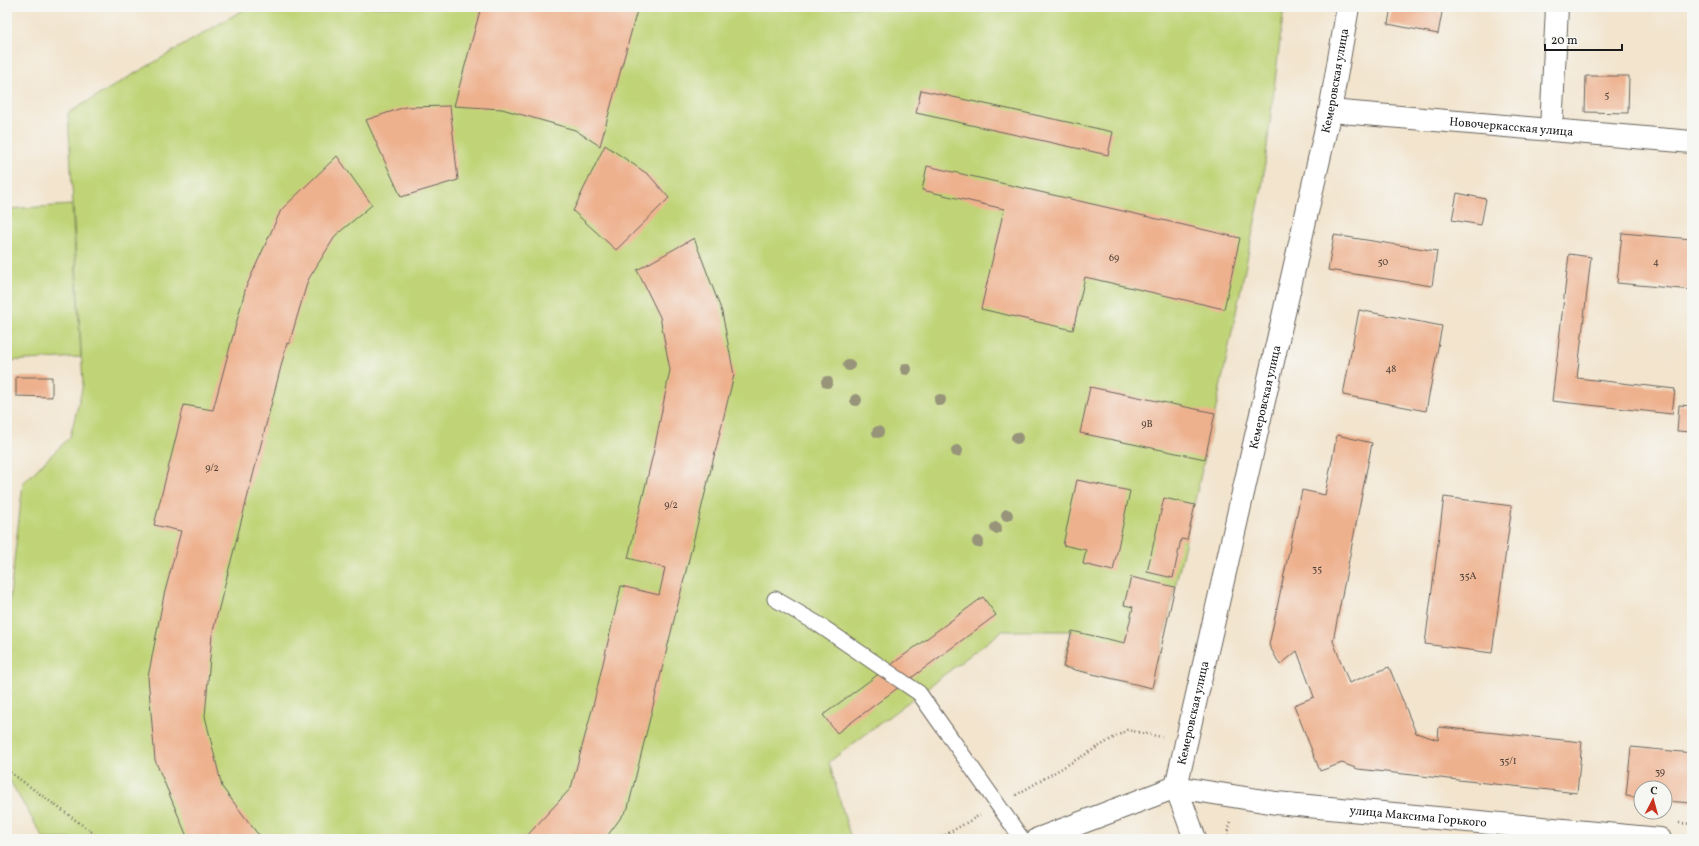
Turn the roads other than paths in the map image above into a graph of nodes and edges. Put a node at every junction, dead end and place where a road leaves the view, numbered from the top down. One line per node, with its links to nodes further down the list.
1 (1348, 7): 3 (main road, Кемеровская улица)
2 (1557, 7): 4 (main road)
3 (1330, 110): 4 (main road, Новочеркасская улица); 7 (main road, Кемеровская улица)
4 (1551, 130): 5 (main road, Новочеркасская улица)
5 (1692, 142)
6 (775, 599): 8 (lane)
7 (1176, 787): 9 (main road); 10 (main road); 11 (main road, улица Максима Горького)
8 (1022, 839)
9 (1038, 839)
10 (1195, 839)
11 (1660, 839)

